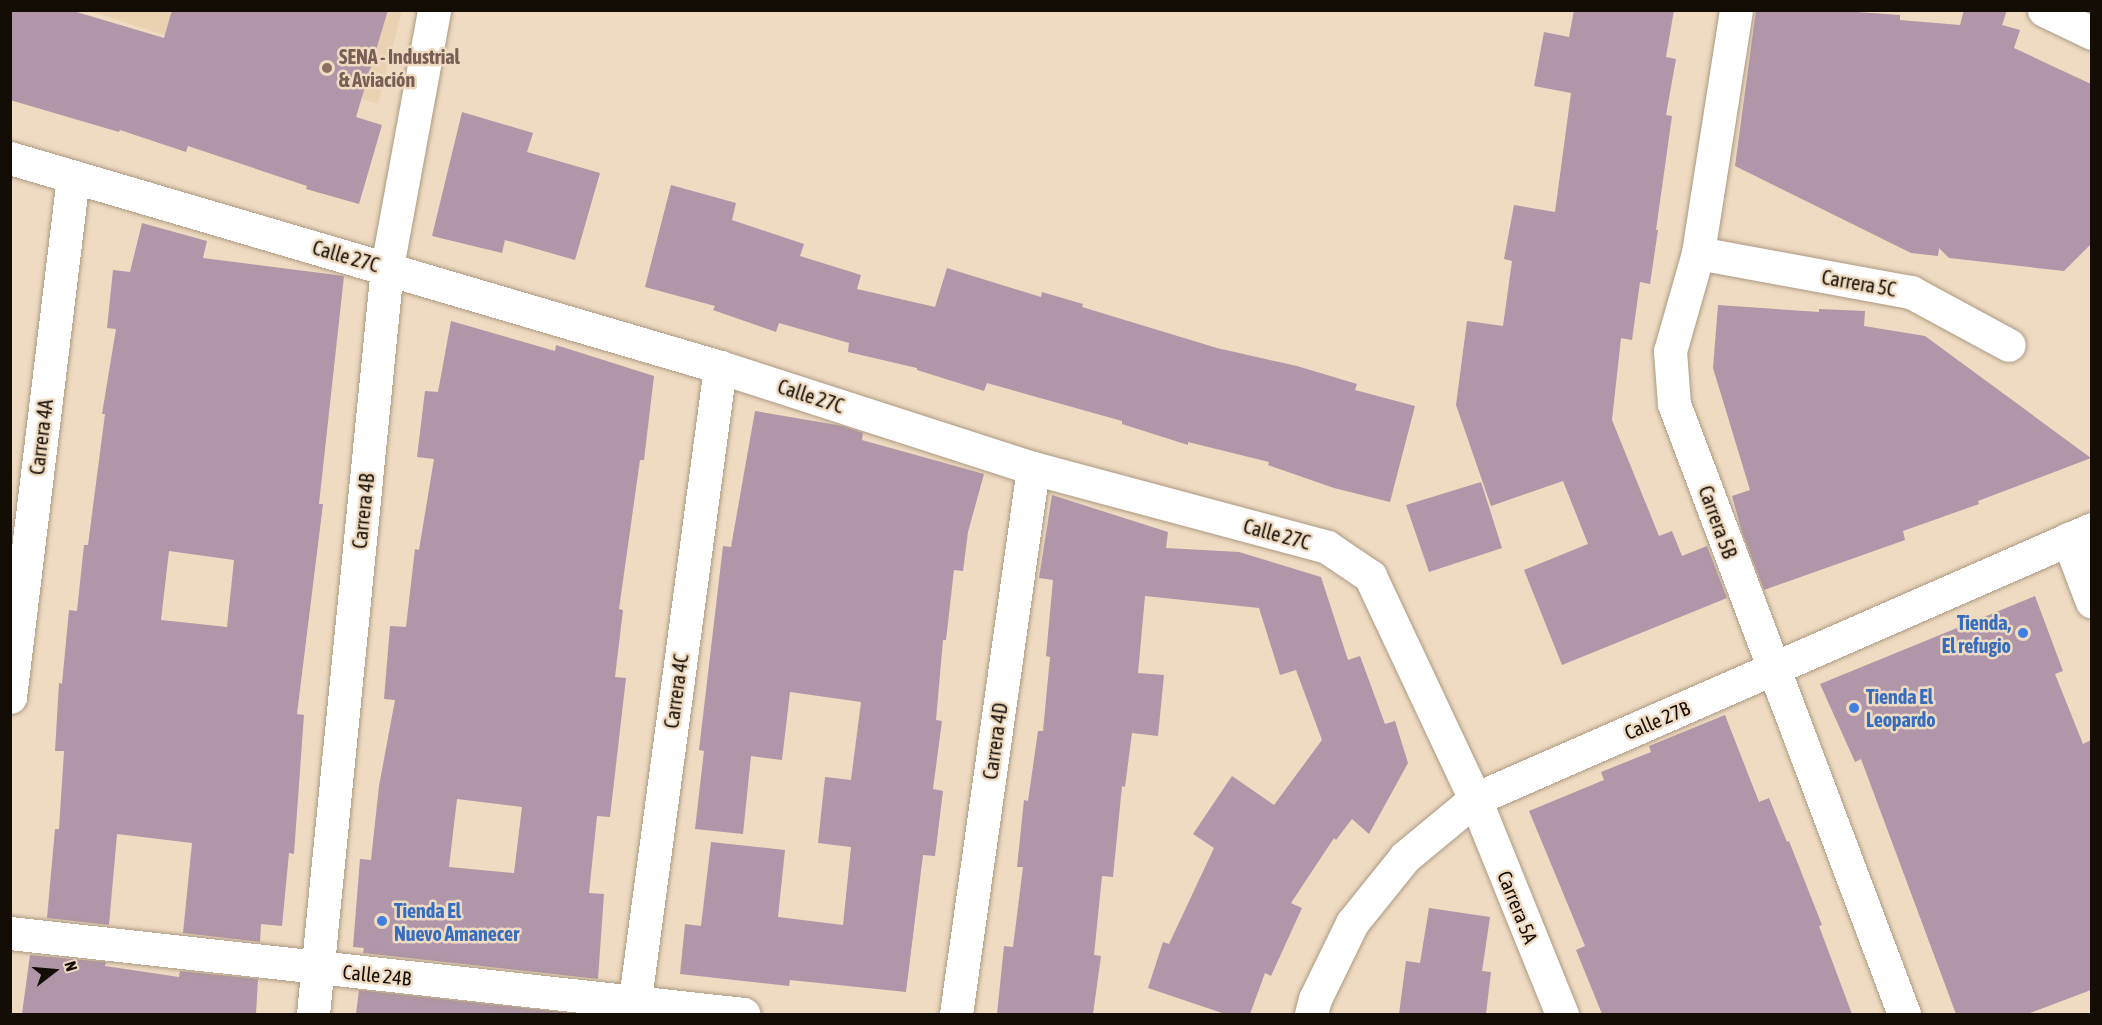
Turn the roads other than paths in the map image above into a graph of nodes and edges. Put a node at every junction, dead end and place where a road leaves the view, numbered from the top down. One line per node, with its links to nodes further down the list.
1 (434, 10): 8 (street, Carrera 4B)
2 (1736, 10): 7 (street, Carrera 5B)
3 (2044, 10): 4 (street)
4 (2091, 33)
5 (10, 158): 6 (street, Calle 27C)
6 (73, 177): 8 (street, Calle 27C); 15 (street, Carrera 4A)
7 (1698, 254): 9 (street, Carrera 5C); 14 (street, Carrera 5B)
8 (387, 267): 10 (street, Calle 27C); 18 (street, Carrera 4B)
9 (2009, 345)
10 (720, 367): 11 (street, Calle 27C); 19 (street, Carrera 4C)
11 (1033, 468): 16 (street, Calle 27C); 22 (street, Carrera 4D)
12 (2080, 534): 13 (street); 14 (street, Calle 27B)
13 (2091, 602)
14 (1773, 670): 16 (street, Calle 27B); 25 (street, Carrera 5B)
15 (10, 698)
16 (1474, 799): 23 (street, Calle 27B); 24 (street, Carrera 5A)
17 (10, 933): 18 (street, Calle 24B)
18 (319, 969): 19 (street, Calle 24B); 20 (street, Carrera 4B)
19 (634, 1008): 21 (street, Calle 24B)
20 (313, 1014)
21 (744, 1014)
22 (956, 1014)
23 (1311, 1014)
24 (1562, 1014)
25 (1904, 1014)

